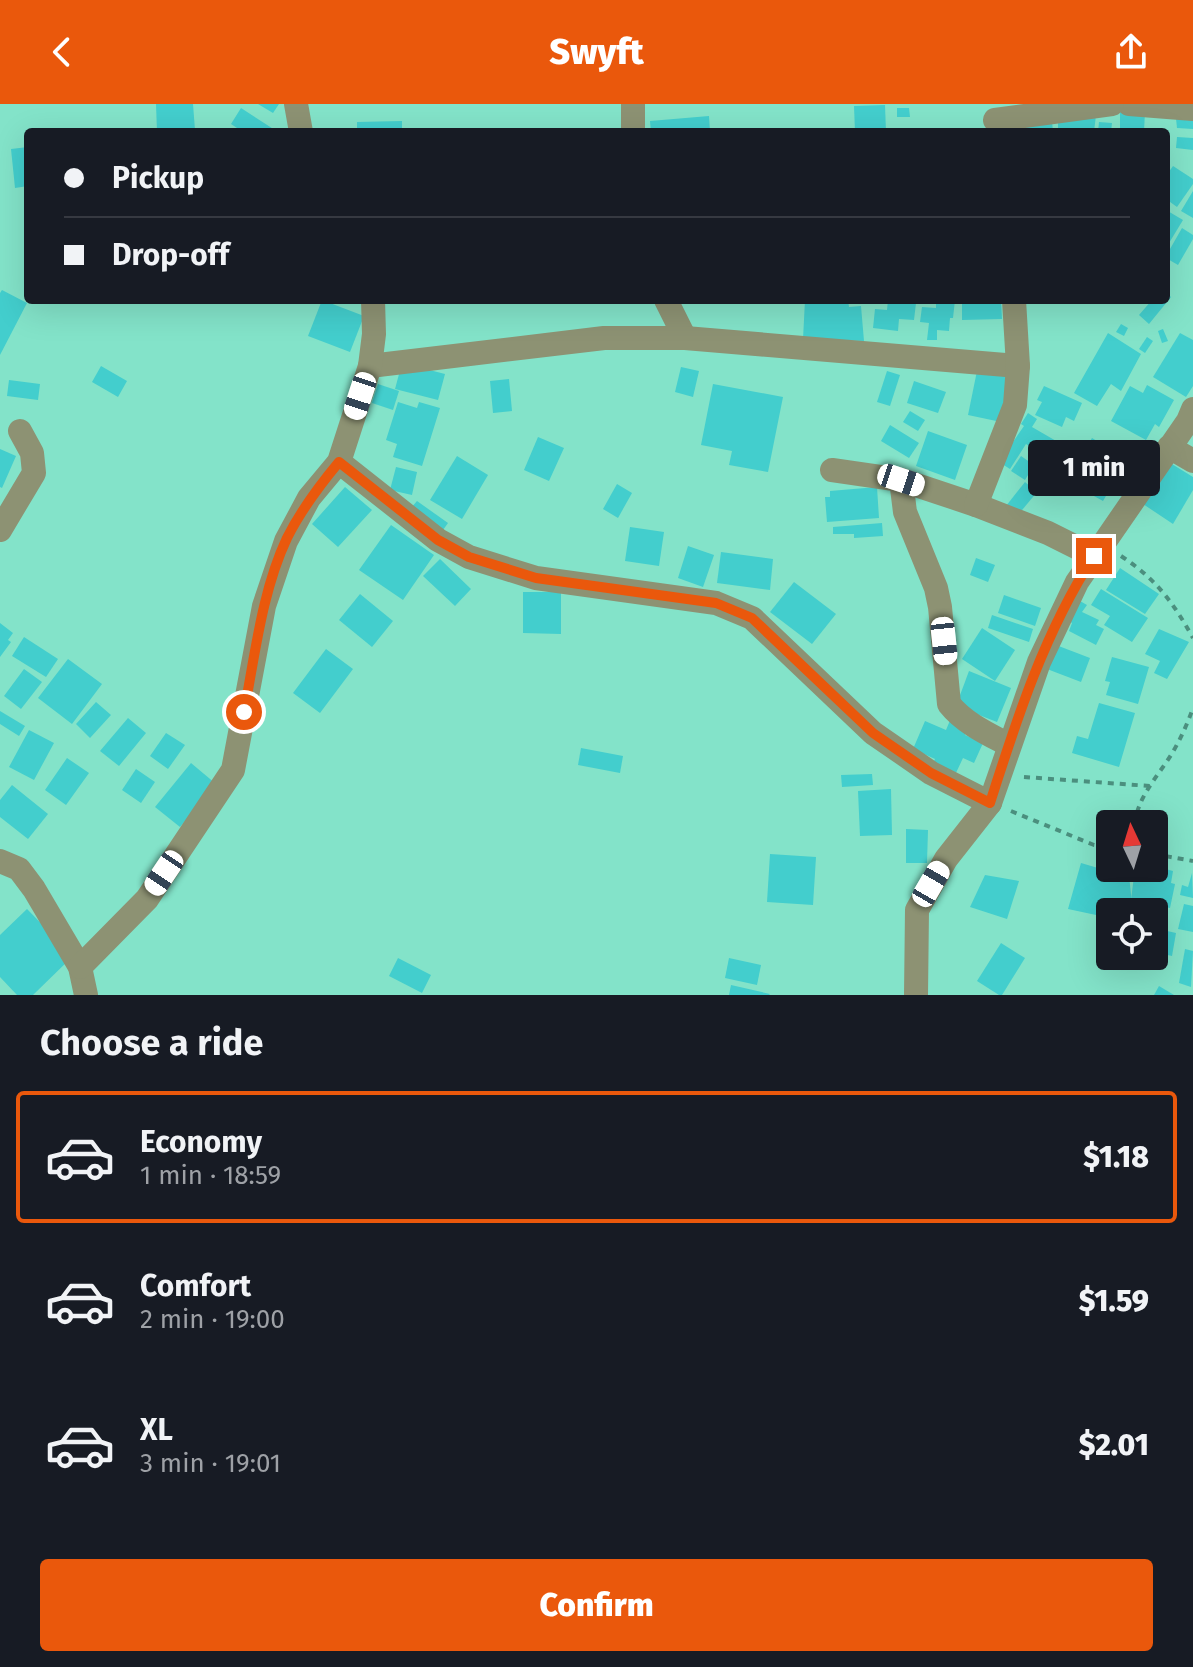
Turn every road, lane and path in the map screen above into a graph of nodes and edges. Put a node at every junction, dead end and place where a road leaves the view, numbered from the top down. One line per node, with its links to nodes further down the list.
1 (296, 104): 7 (street)
2 (633, 104): 8 (street)
3 (1112, 104): 6 (street)
4 (1129, 104): 5 (street)
5 (1193, 109)
6 (994, 119)
7 (300, 128)
8 (633, 128)
9 (373, 304): 13 (street)
10 (668, 304): 12 (street)
11 (1014, 304): 14 (street)
12 (685, 338): 13 (street); 14 (street)
13 (370, 366): 19 (street)
14 (1018, 366): 22 (street)
15 (1193, 409): 17 (street)
16 (20, 431): 23 (street)
17 (1169, 447): 18 (street); 24 (street)
18 (1193, 461)
19 (339, 462): 29 (street); 35 (street)
20 (832, 470): 21 (street)
21 (901, 480): 22 (street); 27 (street)
22 (976, 505): 24 (street)
23 (0, 530)
24 (1098, 550): 25 (path); 27 (street)
25 (1193, 638)
26 (1193, 708): 28 (path)
27 (1006, 753): 28 (path); 29 (street)
28 (1150, 786): 30 (path)
29 (990, 803): 31 (path); 37 (street)
30 (1138, 810)
31 (1096, 845)
32 (1168, 857): 34 (path)
33 (0, 861): 35 (street)
34 (1193, 861)
35 (80, 967): 36 (street)
36 (86, 995)
37 (916, 995)

